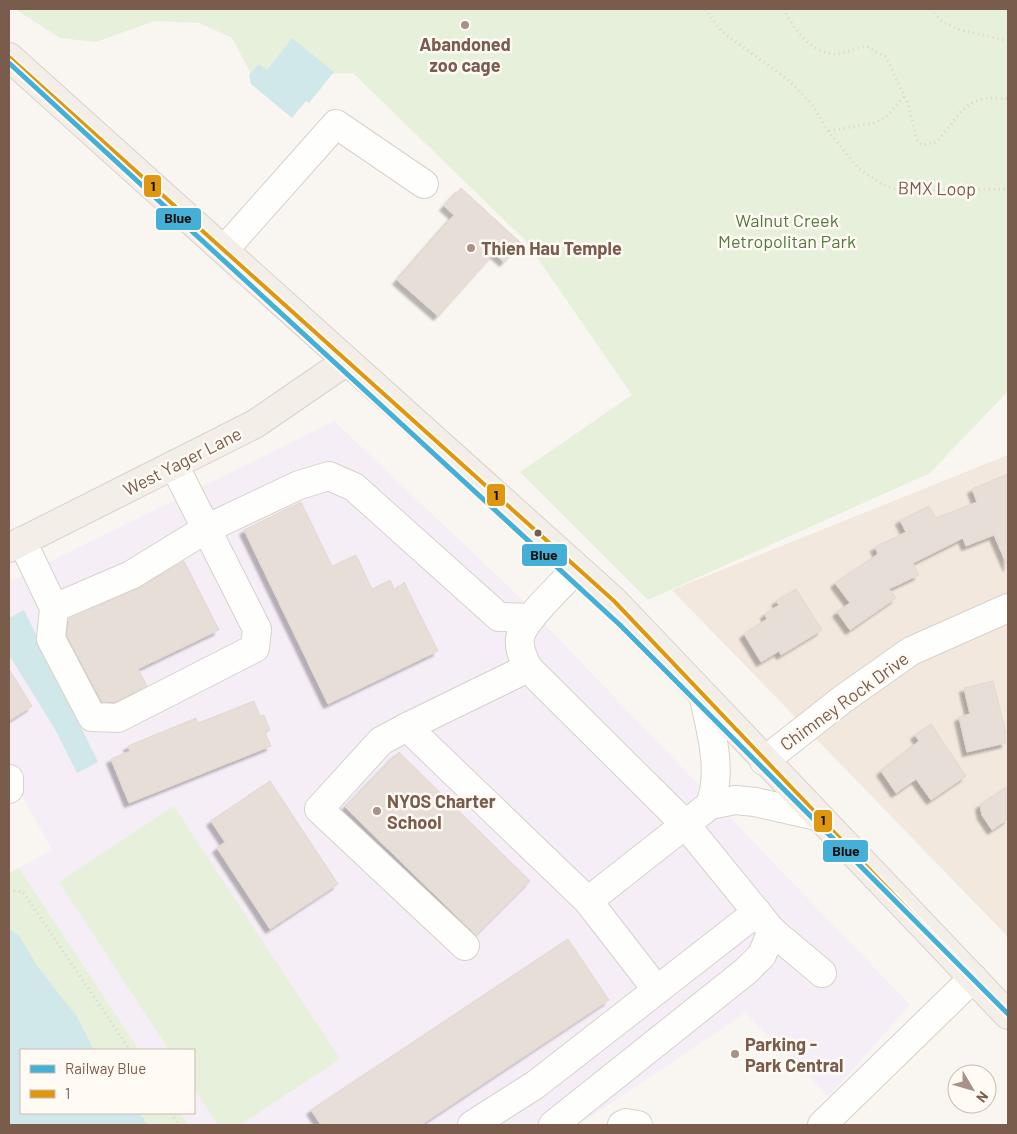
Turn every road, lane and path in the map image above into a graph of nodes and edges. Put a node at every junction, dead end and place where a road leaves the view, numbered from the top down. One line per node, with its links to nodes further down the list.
1 (705, 9): 8 (path, BMX Loop)
2 (784, 9): 6 (path)
3 (931, 9): 4 (path)
4 (1008, 42)
5 (9, 57): 11 (main road)
6 (904, 97): 7 (path); 8 (path)
7 (1008, 98)
8 (828, 131): 10 (path, BMX Loop)
9 (424, 184): 11 (street)
10 (1008, 189)
11 (224, 250): 12 (main road)
12 (347, 361): 13 (main road, West Yager Lane); 16 (main road)
13 (174, 465): 14 (street); 15 (main road, West Yager Lane)
14 (206, 528): 17 (street); 17 (street); 19 (street)
15 (15, 545): 17 (street)
16 (577, 568): 19 (street); 21 (main road)
17 (54, 608)
18 (1008, 608): 23 (street, Chimney Rock Drive)
19 (531, 618): 20 (street)
20 (528, 668): 22 (street); 28 (street)
21 (704, 698): 23 (main road); 26 (street)
22 (407, 727): 30 (street); 32 (street)
23 (764, 760): 27 (main road)
24 (9, 779): 25 (street)
25 (9, 789)
26 (710, 805): 27 (street); 28 (street)
27 (817, 816): 34 (main road)
28 (685, 824): 30 (street); 31 (street)
29 (9, 890): 37 (path)
30 (588, 902): 35 (street)
31 (764, 922): 33 (street); 35 (street); 41 (street)
32 (464, 946)
33 (822, 974)
34 (973, 978): 36 (main road); 44 (street)
35 (657, 990): 40 (street)
36 (1008, 1014)
37 (129, 1049)
38 (172, 1114): 39 (path)
39 (179, 1125)
40 (472, 1125)
41 (553, 1125)
42 (622, 1125): 43 (street)
43 (638, 1125)
44 (822, 1125)

